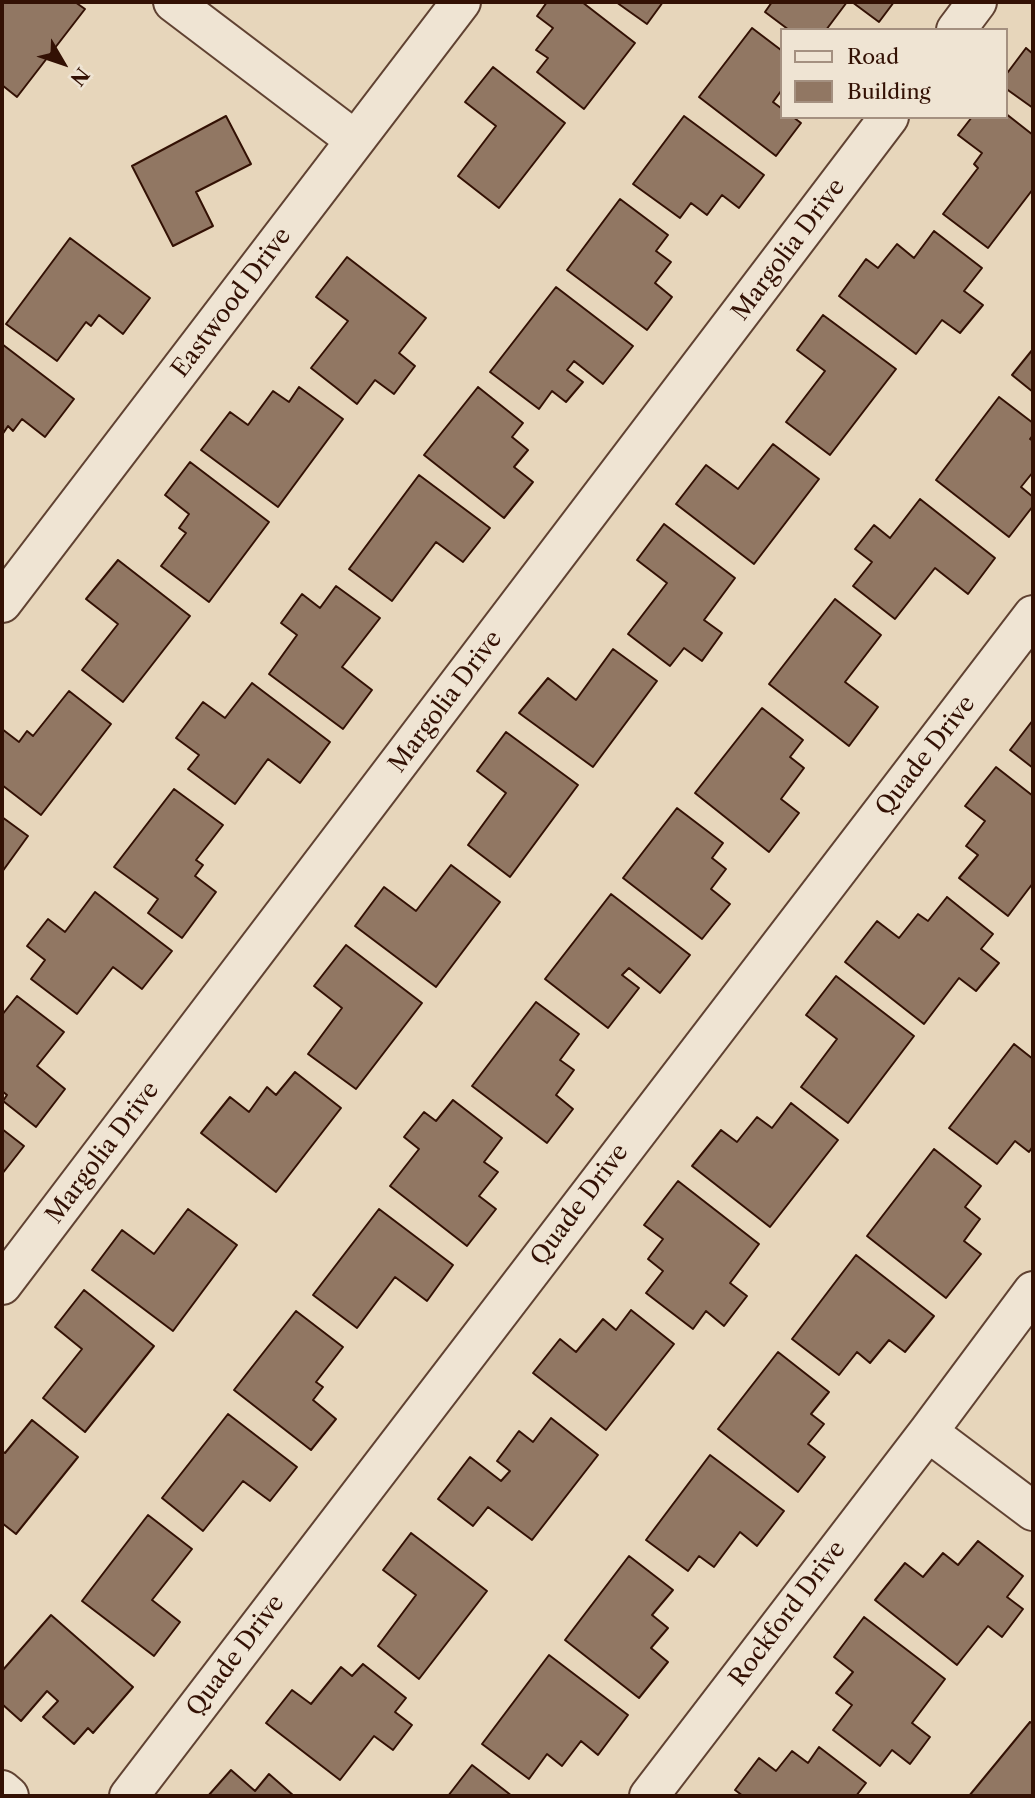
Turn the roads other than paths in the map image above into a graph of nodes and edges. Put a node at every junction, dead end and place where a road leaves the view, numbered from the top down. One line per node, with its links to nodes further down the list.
1 (173, 2): 6 (street)
2 (461, 2): 6 (street, Eastwood Drive)
3 (977, 2): 4 (street)
4 (958, 28)
5 (887, 119): 9 (street, Margolia Drive)
6 (355, 140): 7 (street, Eastwood Drive)
7 (2, 603)
8 (1033, 615): 15 (street, Quade Drive)
9 (2, 1285)
10 (1033, 1291): 11 (street, Rockford Drive)
11 (928, 1432): 12 (street); 16 (street, Rockford Drive)
12 (1033, 1511)
13 (2, 1790): 14 (street)
14 (9, 1796)
15 (129, 1796)
16 (649, 1796)

